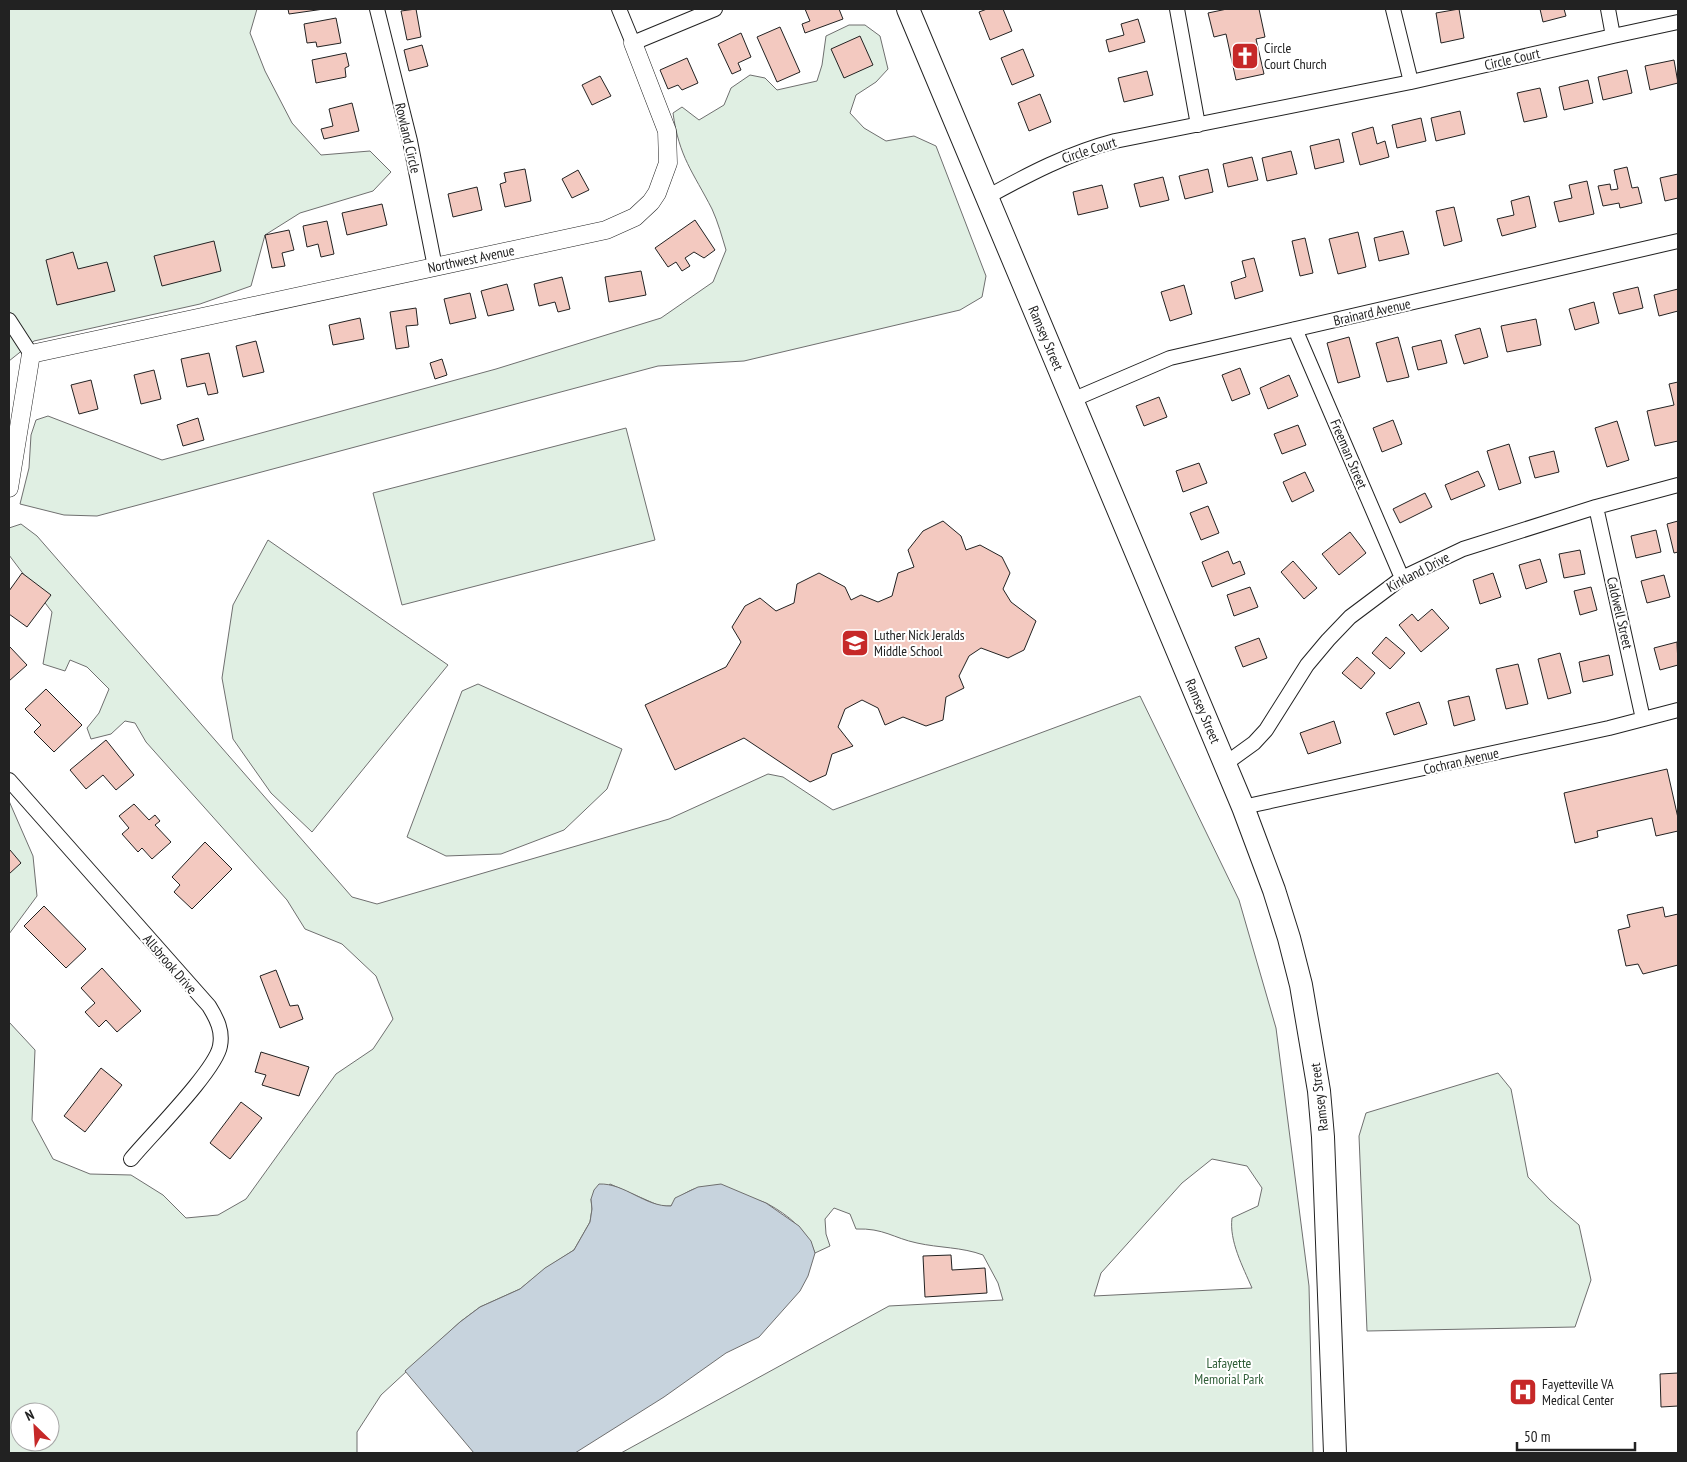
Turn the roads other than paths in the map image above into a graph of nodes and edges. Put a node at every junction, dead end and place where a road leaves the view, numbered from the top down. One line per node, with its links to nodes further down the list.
1 (377, 9): 15 (street, Rowland Circle)
2 (619, 9): 10 (street)
3 (716, 9): 10 (street)
4 (908, 9): 13 (main road, Ramsey Street)
5 (1177, 9): 12 (street)
6 (1394, 9): 11 (street)
7 (1608, 9): 9 (street)
8 (1678, 22): 9 (street, Circle Court)
9 (1613, 36): 11 (street, Circle Court)
10 (633, 43): 15 (street, Northwest Avenue)
11 (1411, 82): 12 (street, Circle Court)
12 (1198, 124): 13 (street, Circle Court)
13 (987, 197): 19 (main road, Ramsey Street)
14 (1678, 241): 17 (street, Brainard Avenue)
15 (435, 267): 18 (street, Northwest Avenue)
16 (9, 320): 18 (street)
17 (1295, 329): 19 (street, Brainard Avenue); 23 (street, Freeman Street)
18 (32, 354): 21 (street)
19 (1072, 400): 26 (main road, Ramsey Street)
20 (1678, 485): 22 (street, Kirkland Drive)
21 (9, 488)
22 (1596, 507): 23 (street, Kirkland Drive); 25 (street, Caldwell Street)
23 (1402, 578): 26 (street, Kirkland Drive)
24 (1678, 710): 25 (street, Cochran Avenue)
25 (1643, 719): 28 (street, Cochran Avenue)
26 (1226, 764): 28 (main road, Ramsey Street)
27 (9, 780): 29 (street, Allsbrook Drive)
28 (1243, 807): 30 (main road, Ramsey Street)
29 (131, 1158)
30 (1335, 1453)

